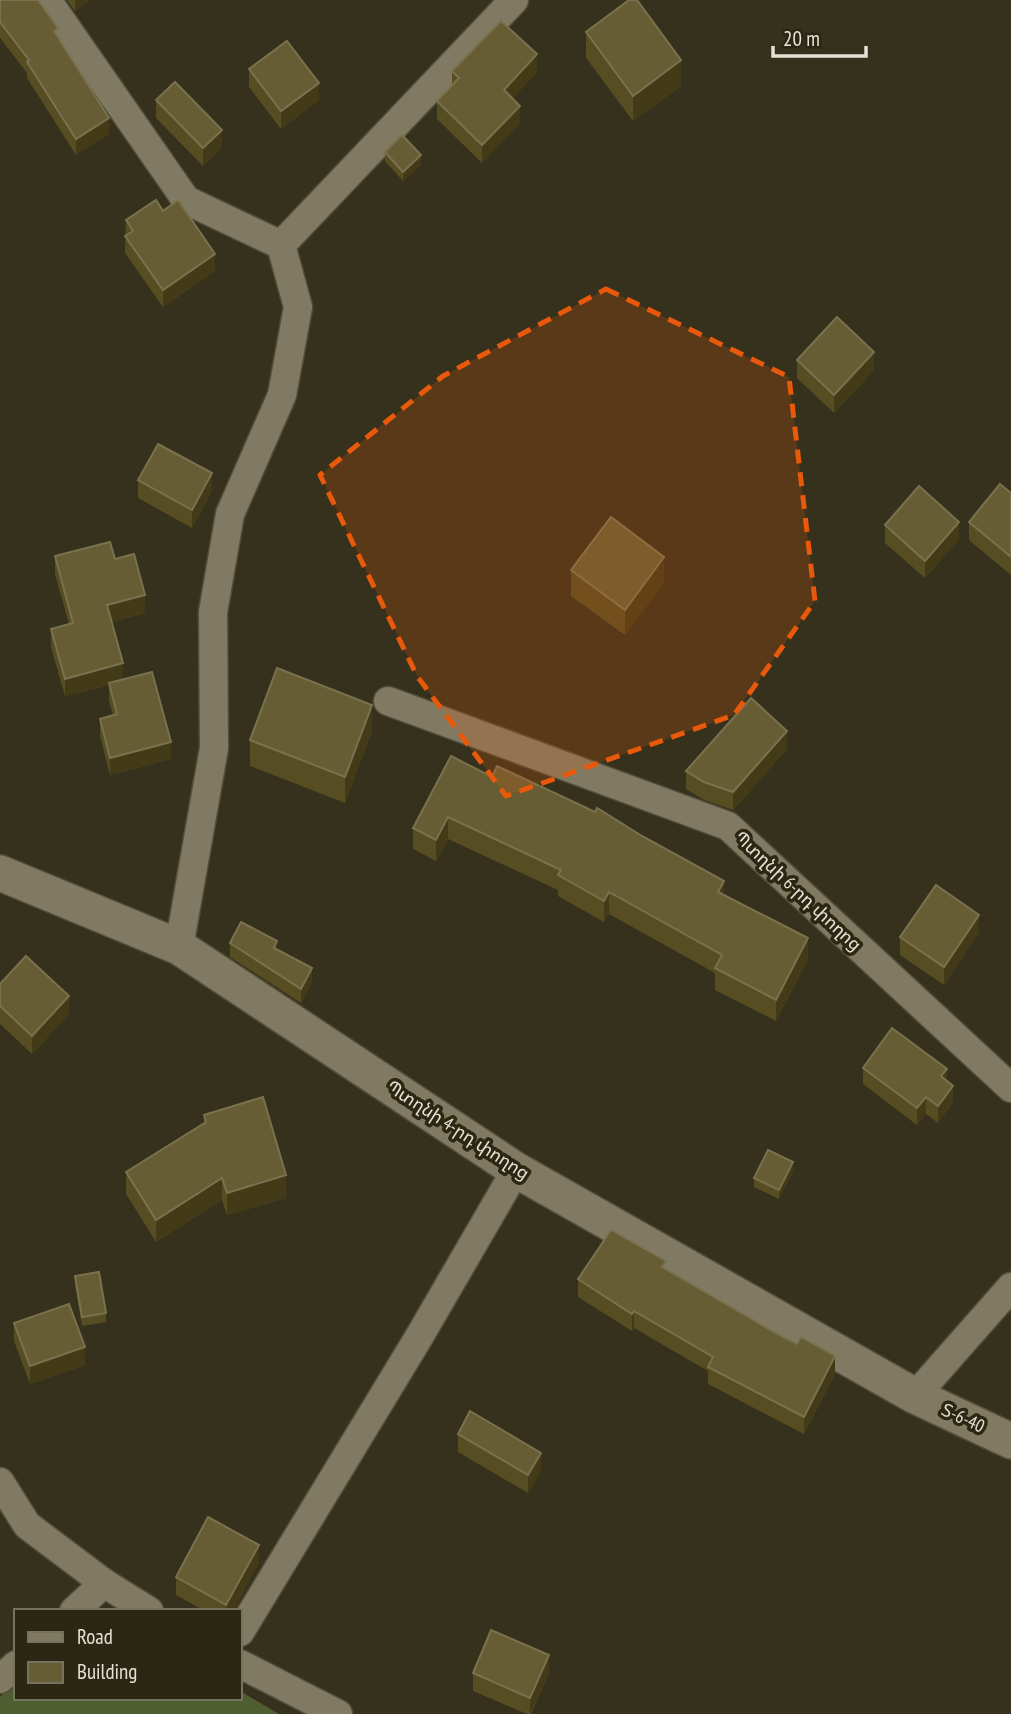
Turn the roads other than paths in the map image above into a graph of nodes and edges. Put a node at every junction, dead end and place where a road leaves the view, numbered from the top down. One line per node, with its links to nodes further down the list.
1 (47, 0): 3 (street)
2 (514, 0): 3 (street)
3 (282, 245): 6 (street)
4 (388, 701): 7 (street, Պտղնի 6-րդ փողոց)
5 (0, 873): 6 (street, Պտղնի 4-րդ փողոց / Տ-6-40)
6 (180, 947): 8 (street, Պտղնի 4-րդ փողոց / Տ-6-40)
7 (1011, 1088)
8 (516, 1170): 10 (street, Պտղնի 4-րդ փողոց / Տ-6-40); 16 (street)
9 (1011, 1287): 10 (street)
10 (915, 1396): 11 (street, Տ-6-40 / Տ-6-40)
11 (1011, 1441)
12 (0, 1482): 13 (street)
13 (104, 1583): 14 (street); 15 (street)
14 (76, 1609)
15 (146, 1609)
16 (242, 1629)
17 (242, 1665): 20 (street)
18 (14, 1667): 19 (street)
19 (0, 1679)
20 (338, 1714)

